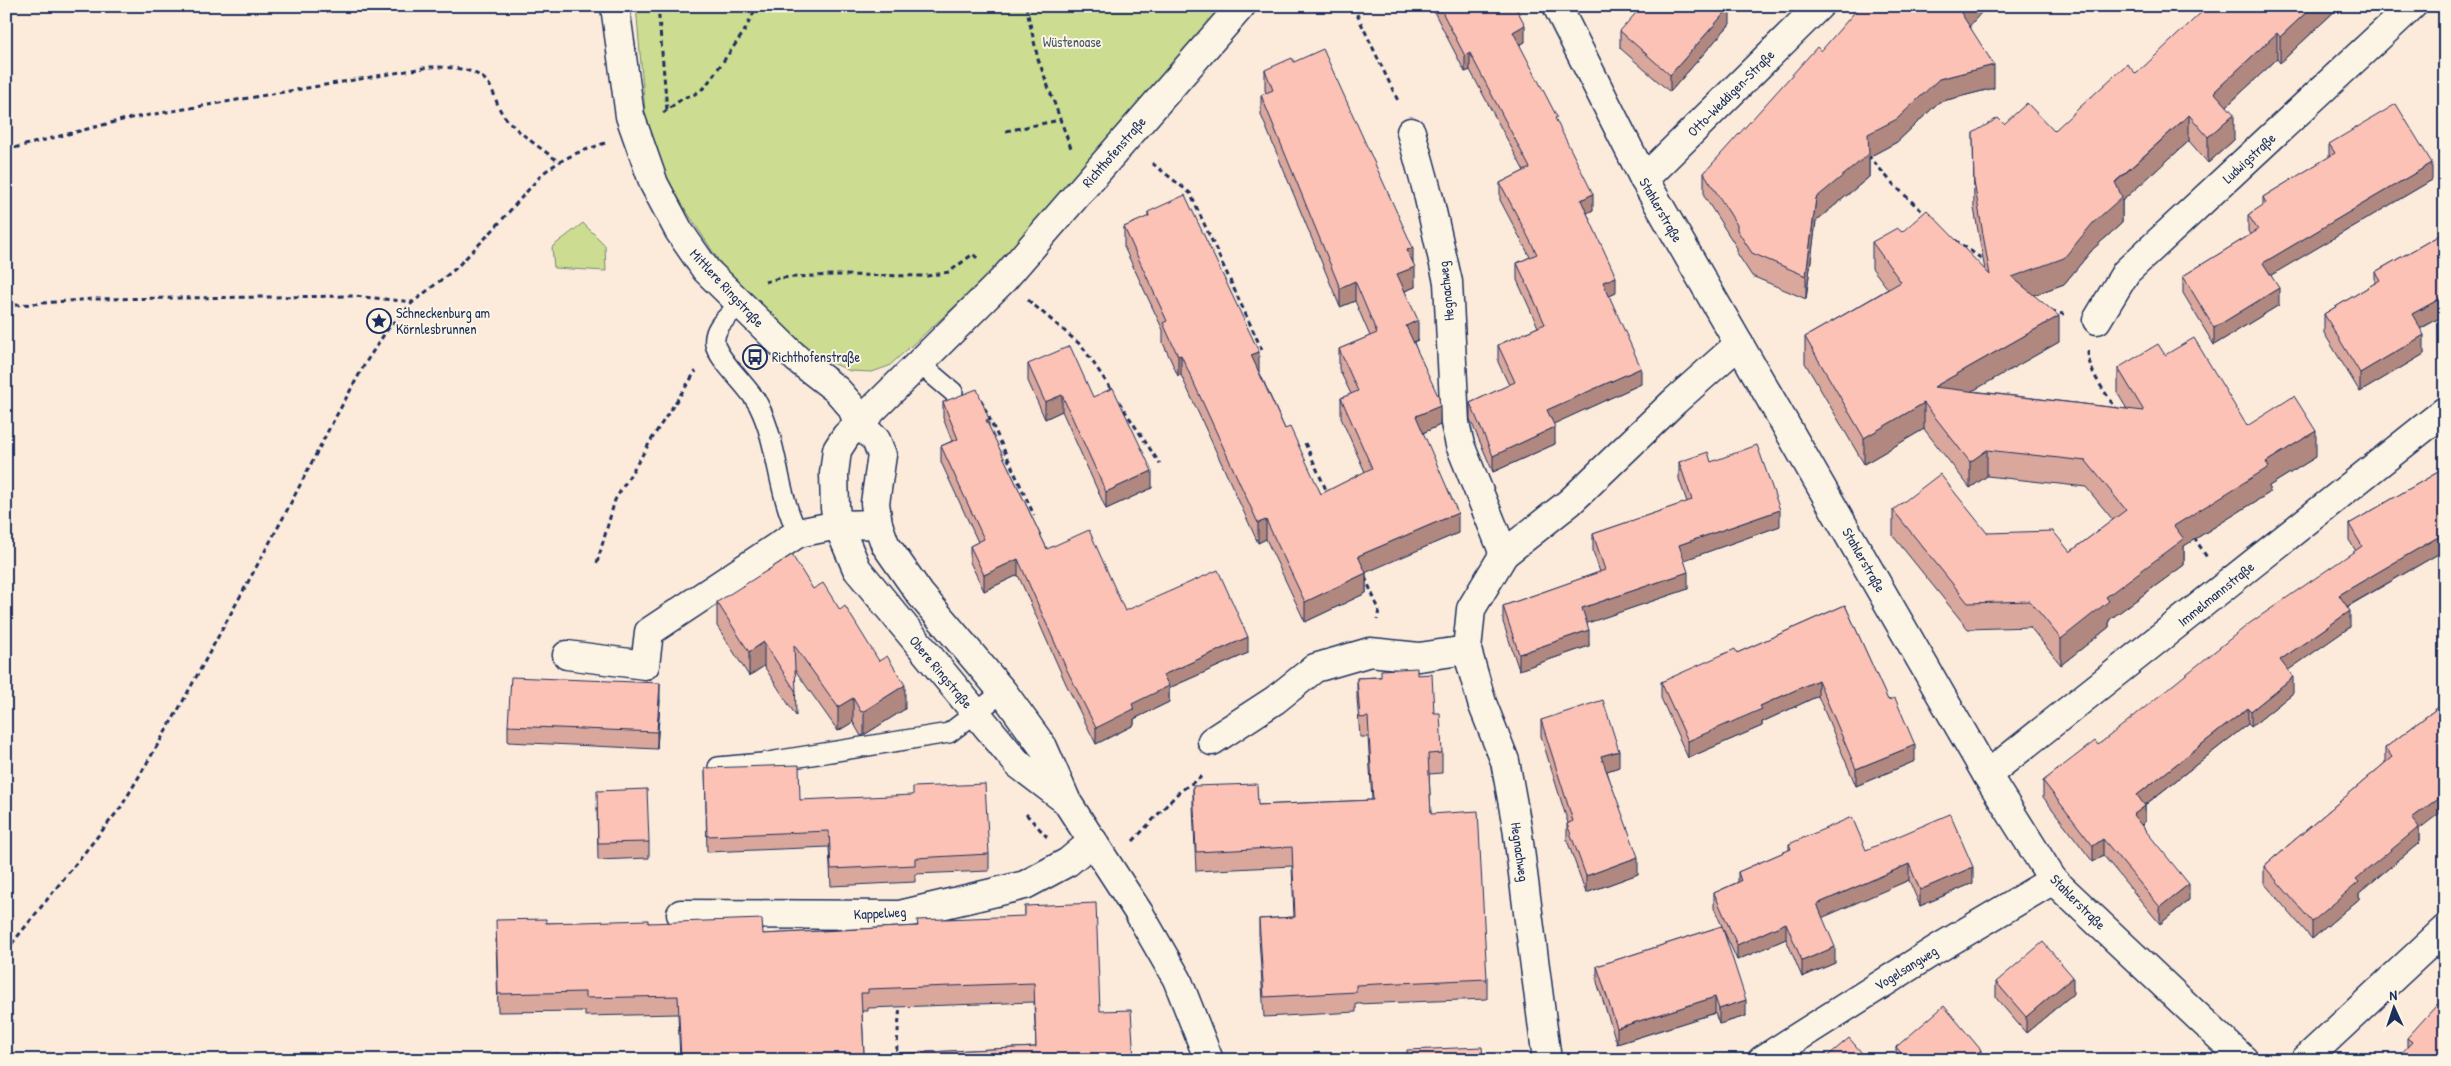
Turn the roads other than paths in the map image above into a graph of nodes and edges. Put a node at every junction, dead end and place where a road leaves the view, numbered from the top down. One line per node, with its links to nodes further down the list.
1 (616, 6): 8 (street, Mittlere Ringstraße)
2 (1241, 6): 11 (street, Richthofenstraße)
3 (1557, 6): 7 (street, Stahlerstraße)
4 (1819, 6): 7 (street, Otto-Weddigen-Straße)
5 (2412, 6): 9 (street, Ludwigstraße)
6 (1412, 132): 18 (street, Hegnachweg)
7 (1644, 179): 10 (street, Stahlerstraße)
8 (740, 304): 14 (street, Mittlere Ringstraße); 17 (lane)
9 (2097, 320)
10 (1740, 344): 18 (street, Hegnachweg); 25 (street, Stahlerstraße)
11 (920, 364): 12 (lane); 14 (street, Richthofenstraße)
12 (954, 392)
13 (2445, 411): 25 (street, Immelmannstraße)
14 (859, 424): 15 (street, Obere Ringstraße); 16 (street, Obere Ringstraße)
15 (878, 524): 16 (street); 21 (street, Obere Ringstraße)
16 (838, 525): 17 (street); 22 (street, Obere Ringstraße)
17 (798, 533): 20 (street)
18 (1504, 554): 19 (street, Hegnachweg)
19 (1467, 650): 23 (street); 32 (street, Hegnachweg)
20 (567, 655)
21 (1003, 692): 22 (lane); 26 (street, Obere Ringstraße)
22 (975, 713): 24 (lane); 26 (street, Obere Ringstraße)
23 (1212, 741)
24 (718, 767)
25 (1987, 775): 28 (street, Stahlerstraße)
26 (1068, 802): 27 (street, Obere Ringstraße)
27 (1100, 852): 29 (street, Kappelweg); 31 (street, Obere Ringstraße)
28 (2053, 880): 33 (street, Vogelsangweg); 34 (street, Stahlerstraße)
29 (681, 914)
30 (2445, 929): 35 (street)
31 (1209, 1060)
32 (1547, 1060)
33 (1762, 1060)
34 (2244, 1060)
35 (2305, 1060)

